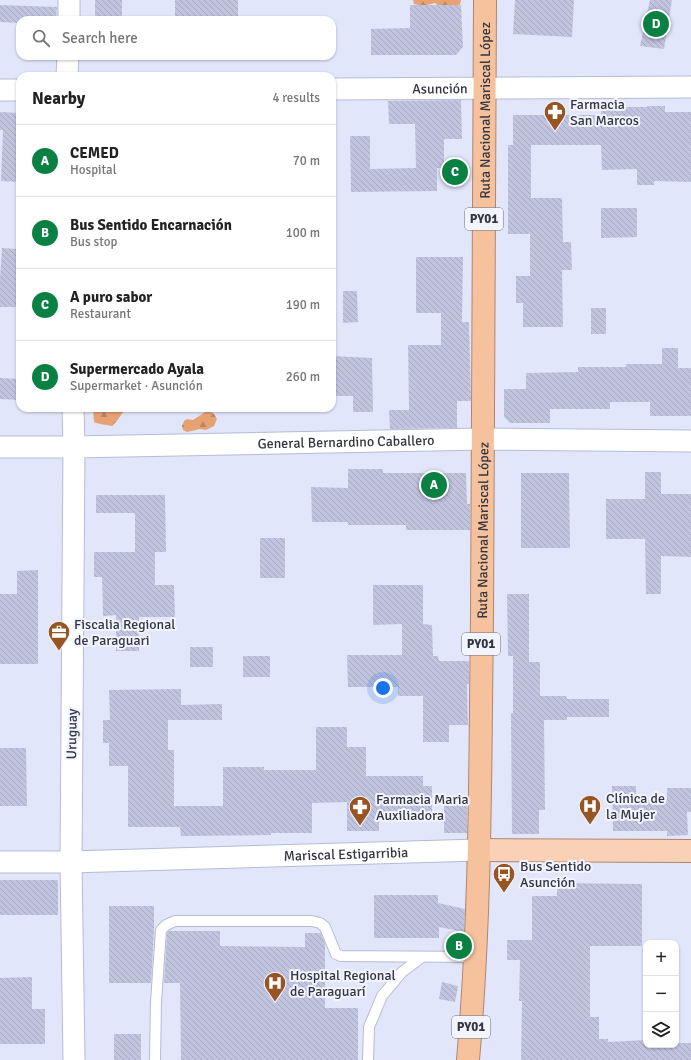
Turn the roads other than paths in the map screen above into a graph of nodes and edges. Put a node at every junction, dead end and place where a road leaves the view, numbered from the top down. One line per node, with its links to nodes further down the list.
1 (69, 0): 3 (street)
2 (485, 0): 7 (highway, Ruta Nacional Mariscal López / PY01)
3 (69, 16)
4 (68, 60): 5 (street)
5 (67, 72)
6 (691, 87): 7 (street, Asunción)
7 (486, 88): 8 (street, Asunción); 12 (highway, Ruta Nacional Mariscal López / PY01)
8 (336, 89)
9 (0, 90): 10 (street)
10 (16, 90)
11 (73, 412): 15 (street, Uruguay)
12 (484, 439): 13 (street, General Bernardino Caballero); 15 (street, General Bernardino Caballero); 16 (highway, Ruta Nacional Mariscal López / PY01)
13 (691, 440)
14 (0, 447): 15 (street, General Bernardino Caballero)
15 (74, 447): 19 (street, Uruguay)
16 (479, 850): 17 (main road, Mariscal Estigarribia); 19 (street, Mariscal Estigarribia); 21 (highway, Ruta Nacional Mariscal López / PY01)
17 (691, 851)
18 (0, 862): 19 (street, Mariscal Estigarribia)
19 (71, 862): 22 (street, Uruguay)
20 (422, 957): 21 (lane); 23 (lane); 24 (lane)
21 (475, 957): 25 (highway, Ruta Nacional Mariscal López / PY01)
22 (74, 1060)
23 (155, 1060)
24 (368, 1060)
25 (468, 1060)

